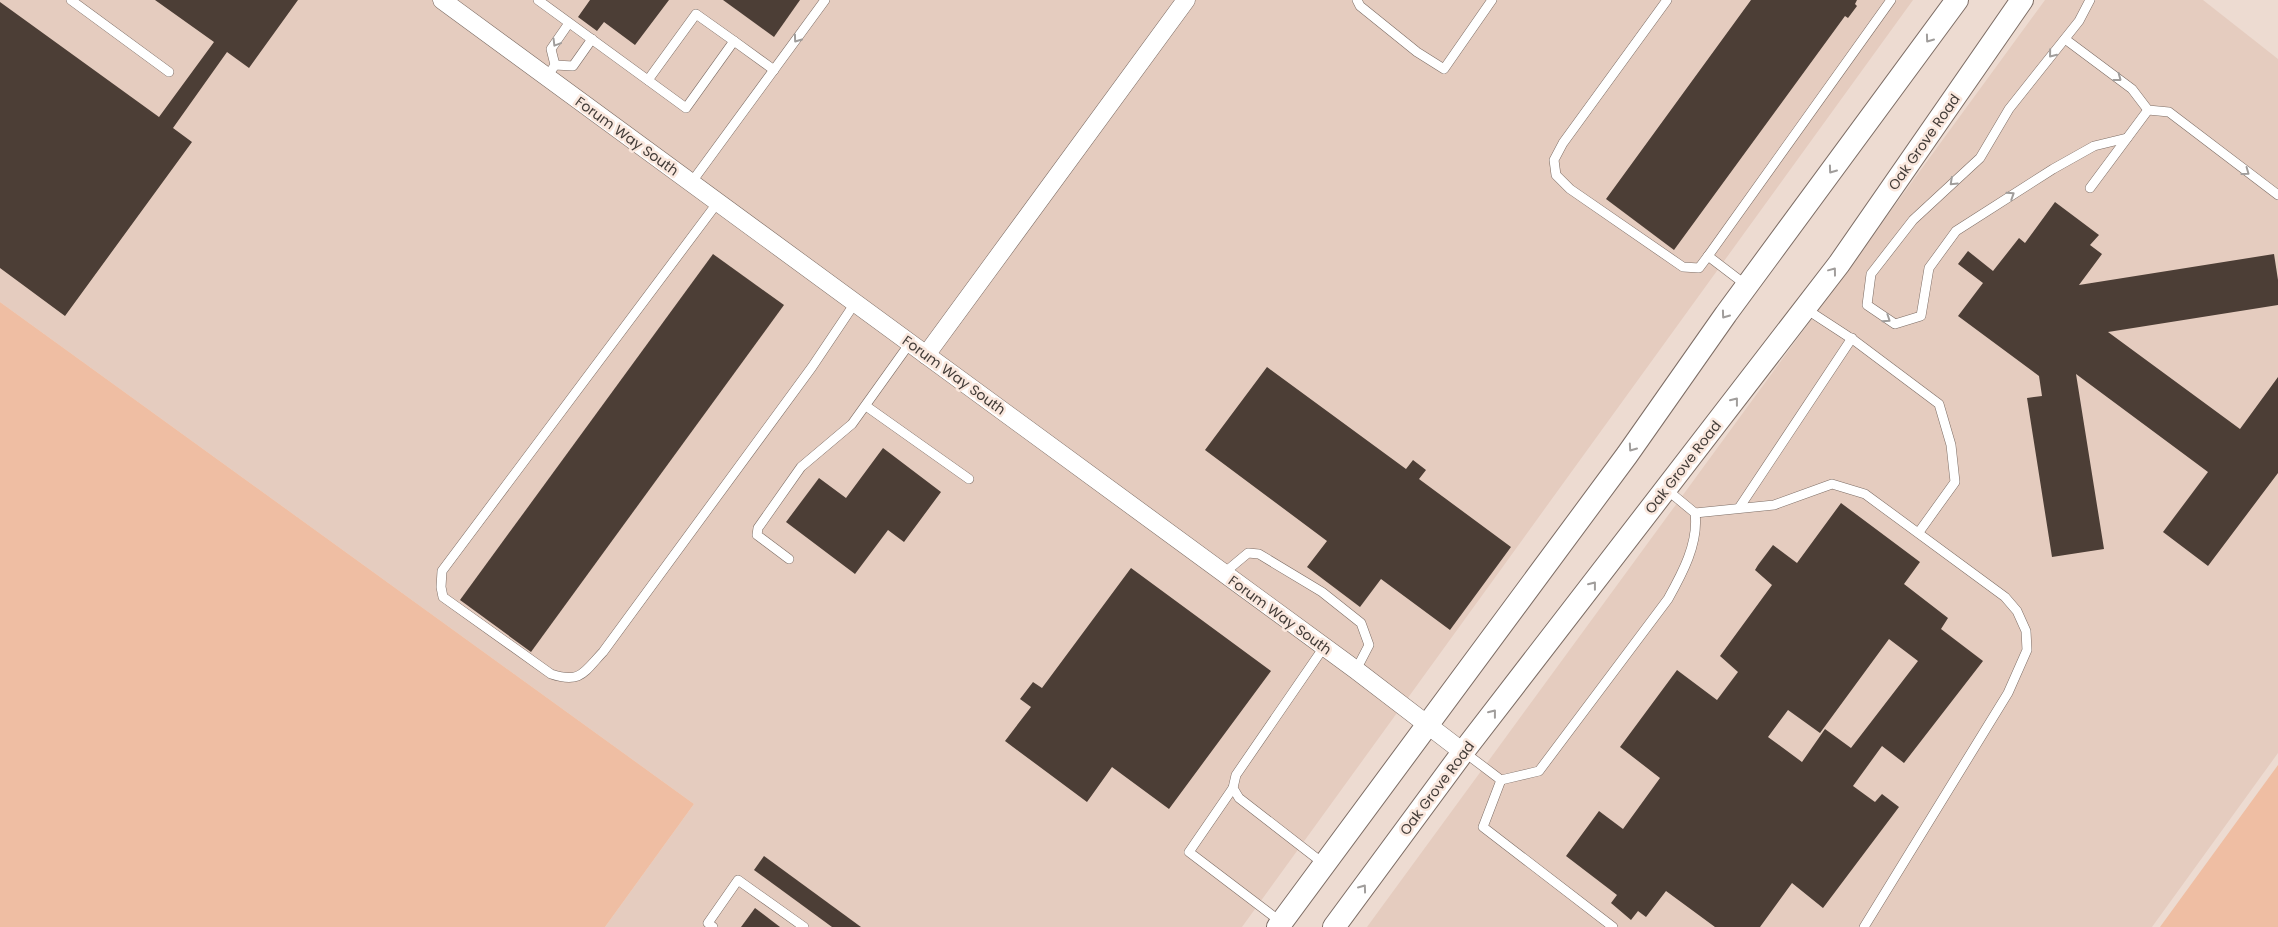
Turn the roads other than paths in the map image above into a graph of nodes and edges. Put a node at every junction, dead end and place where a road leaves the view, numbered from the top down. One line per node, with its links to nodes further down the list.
1 (71, 0): 19 (lane)
2 (442, 0): 18 (street, Forum Way South)
3 (538, 0): 13 (lane)
4 (825, 0): 17 (lane, one-way to 17)
5 (1186, 0): 33 (street)
6 (1357, 0): 7 (lane)
7 (1492, 0)
8 (1667, 0): 27 (lane)
9 (1891, 0): 27 (lane)
10 (1957, 0): 28 (street, one-way to 28)
11 (2022, 0): 30 (street, Oak Grove Road, one-way to 11)
12 (2090, 0): 15 (lane)
13 (569, 22): 14 (lane); 18 (lane, one-way to 18)
14 (592, 39): 18 (lane); 20 (lane)
15 (2065, 39): 21 (lane, one-way to 21); 22 (lane, one-way to 22)
16 (734, 41): 17 (lane); 20 (lane); 20 (lane)
17 (774, 70): 23 (lane)
18 (551, 71): 23 (street, Forum Way South)
19 (169, 72)
20 (648, 80)
21 (2148, 110): 22 (lane); 25 (lane, one-way to 25)
22 (2127, 138): 24 (lane)
23 (691, 183): 26 (street, Forum Way South)
24 (2090, 188)
25 (2278, 195)
26 (718, 202): 29 (street, Forum Way South); 29 (lane)
27 (1708, 256): 28 (lane)
28 (1747, 286): 44 (street, one-way to 44)
29 (855, 303): 32 (street, Forum Way South)
30 (1805, 308): 31 (lane); 36 (street, Oak Grove Road, one-way to 30)
31 (1852, 338): 37 (lane); 39 (lane)
32 (910, 343): 33 (street, Forum Way South); 34 (lane)
33 (926, 355): 41 (street, Forum Way South)
34 (866, 406): 35 (lane); 40 (lane)
35 (968, 479)
36 (1666, 489): 38 (lane); 45 (street, Oak Grove Road, one-way to 36)
37 (1739, 508): 38 (lane); 39 (lane)
38 (1695, 513): 46 (lane)
39 (1919, 532): 54 (lane)
40 (789, 559)
41 (1224, 573): 42 (street, Forum Way South); 43 (lane)
42 (1324, 647): 43 (street, Forum Way South); 47 (lane)
43 (1356, 670): 44 (street, Forum Way South)
44 (1427, 723): 45 (street, Forum Way South); 48 (street)
45 (1464, 752): 46 (lane); 52 (street, Oak Grove Road, one-way to 45)
46 (1501, 780): 53 (lane)
47 (1233, 788): 48 (lane); 49 (lane)
48 (1324, 864): 49 (street)
49 (1279, 924)
50 (713, 927): 51 (lane)
51 (804, 927)
52 (1334, 927)
53 (1613, 927)
54 (1864, 927)

